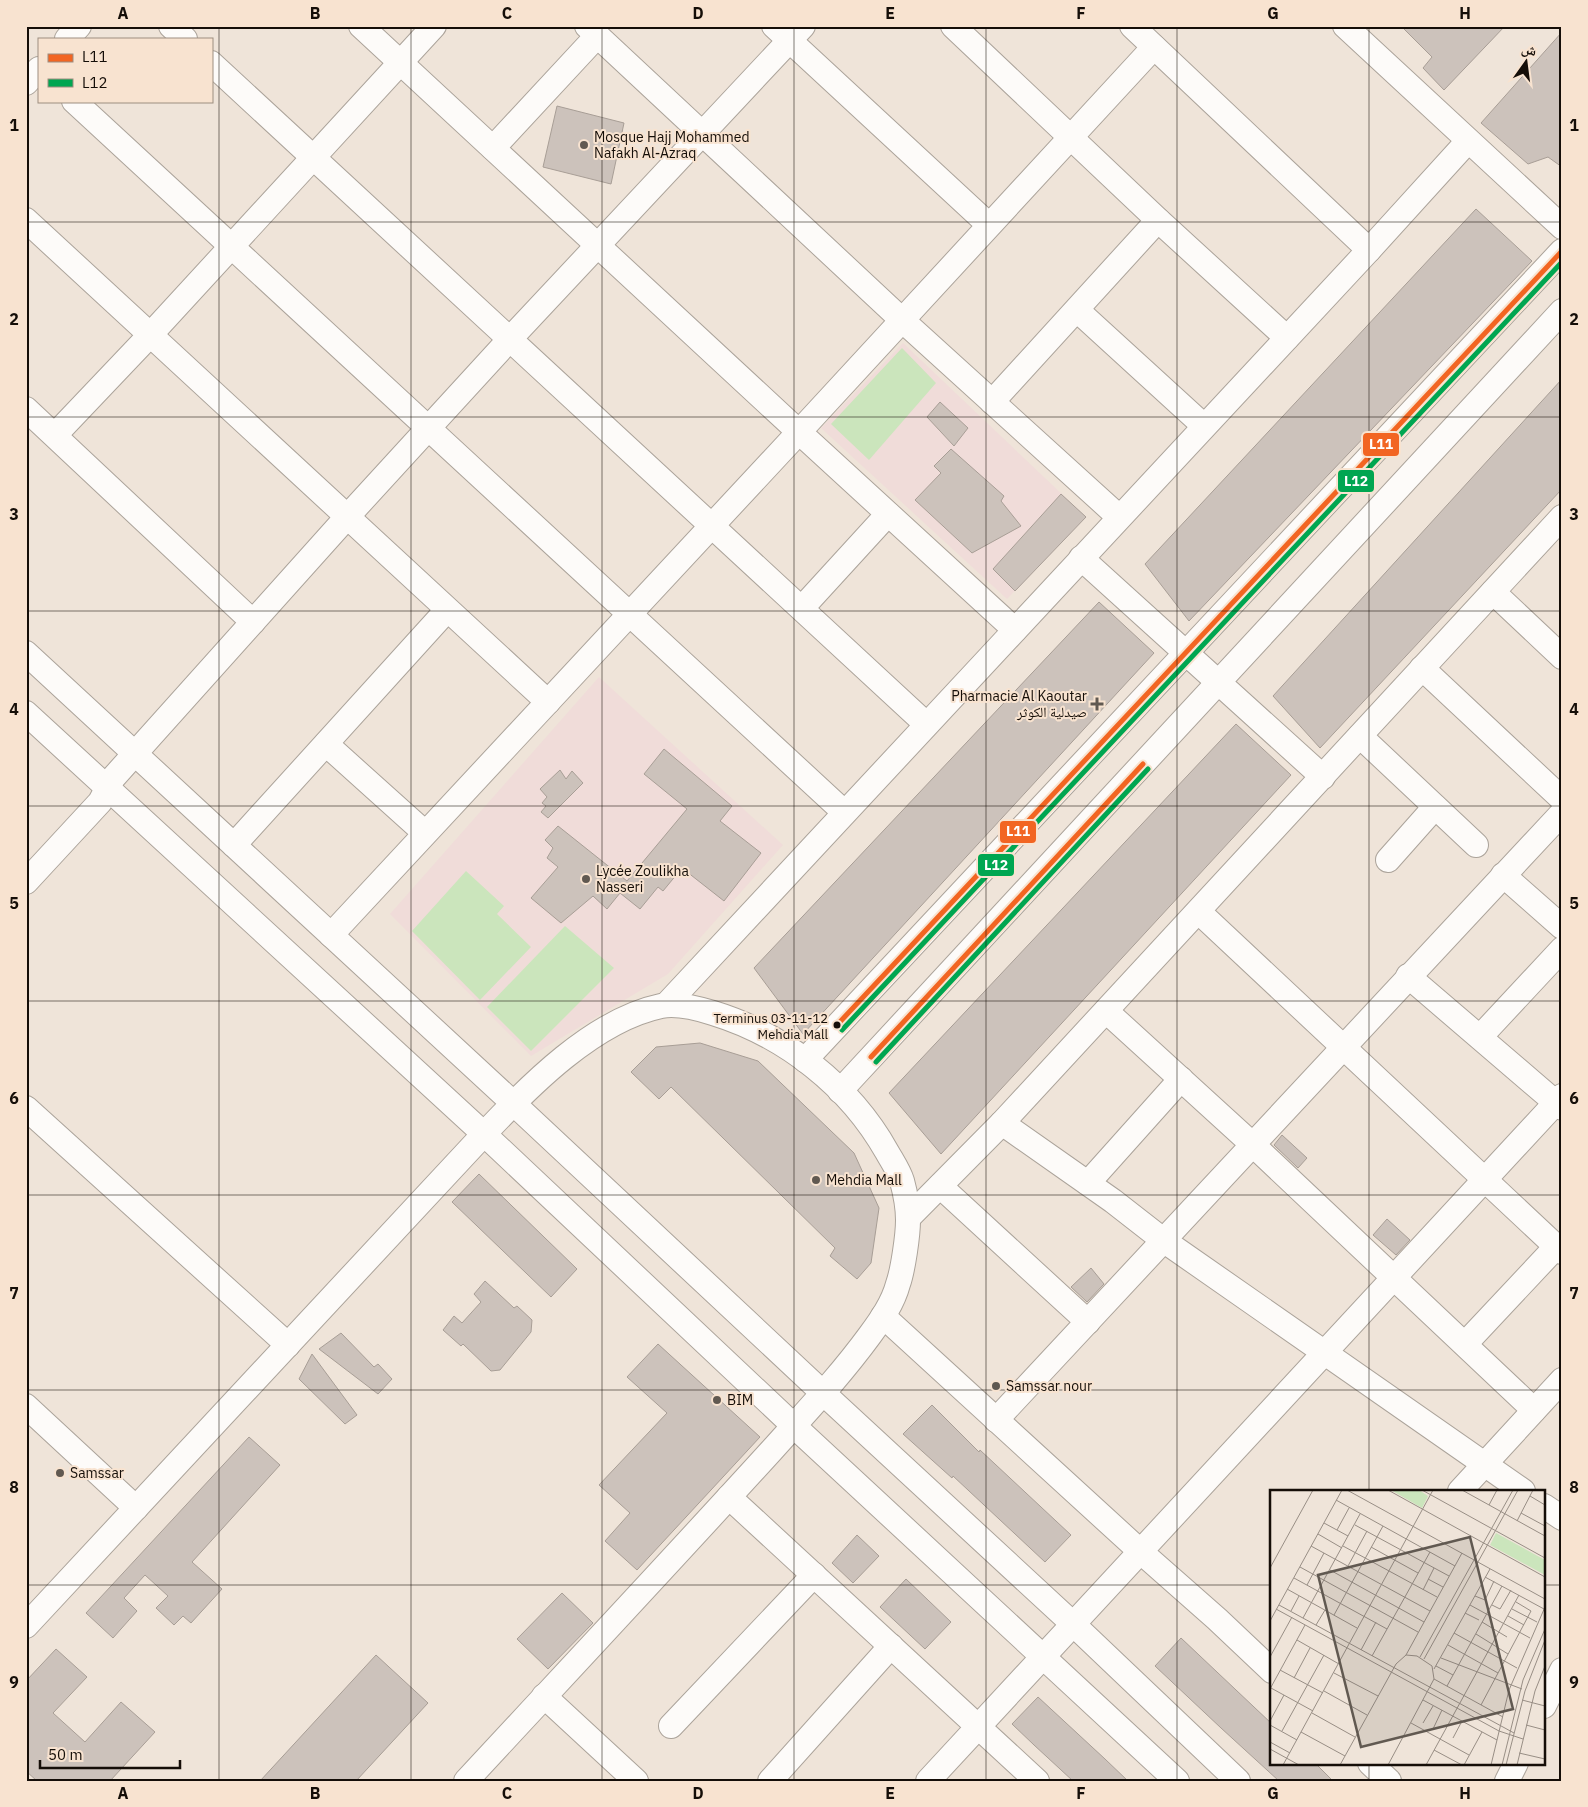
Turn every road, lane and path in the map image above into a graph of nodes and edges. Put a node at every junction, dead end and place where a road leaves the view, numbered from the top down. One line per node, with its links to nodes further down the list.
1 (79, 26): 10 (street)
2 (171, 26): 11 (street)
3 (361, 26): 14 (street)
4 (434, 26): 14 (street)
5 (953, 26): 21 (street)
6 (1132, 26): 12 (street)
7 (1344, 26): 22 (street)
8 (592, 31): 20 (street); 23 (street)
9 (789, 31): 20 (street); 27 (street)
10 (68, 38)
11 (184, 38)
12 (1154, 47): 21 (street); 31 (street)
13 (26, 57): 16 (street)
14 (400, 62): 23 (street); 24 (street)
15 (212, 64): 24 (street)
16 (38, 68)
17 (38, 70): 18 (street)
18 (26, 83)
19 (75, 102): 30 (street)
20 (703, 134): 29 (street); 35 (street)
21 (1072, 137): 26 (street); 27 (street)
22 (1468, 141): 28 (street); 31 (street)
23 (493, 148): 29 (street)
24 (313, 156): 30 (street); 38 (street)
25 (26, 220): 36 (street)
26 (1158, 220): 33 (street); 37 (street)
27 (989, 225): 35 (street)
28 (1562, 227)
29 (598, 245): 38 (street); 43 (street)
30 (230, 246): 36 (street); 42 (street)
31 (1369, 250): 37 (street)
32 (1562, 251): 58 (street)
33 (1077, 310): 39 (street); 41 (street)
34 (1562, 311): 61 (street)
35 (902, 320): 39 (street); 43 (street)
36 (151, 334): 44 (street); 46 (street)
37 (1287, 338): 41 (street)
38 (509, 340): 42 (street); 49 (street)
39 (992, 402): 47 (street)
40 (26, 410): 44 (street)
41 (1204, 426): 47 (street)
42 (428, 429): 46 (street); 54 (street)
43 (799, 432): 45 (street); 49 (street)
44 (54, 436): 55 (street)
45 (888, 514): 52 (street); 56 (street)
46 (347, 517): 53 (street); 55 (street)
47 (1119, 517): 50 (street)
48 (1562, 517): 51 (street)
49 (711, 525): 52 (street); 54 (street)
50 (1081, 558): 56 (street); 58 (street)
51 (1493, 592): 59 (street); 60 (street)
52 (802, 608): 64 (street)
53 (448, 610): 62 (street); 66 (street)
54 (629, 613): 62 (street); 72 (street)
55 (253, 622): 67 (street)
56 (1015, 630): 64 (street)
57 (26, 653): 67 (street)
58 (1186, 653): 61 (street); 89 (street)
59 (1562, 657)
60 (1422, 668): 65 (street); 70 (street)
61 (1218, 682): 68 (street); 91 (street)
62 (548, 702): 74 (street)
63 (26, 713): 69 (street)
64 (926, 724): 72 (street)
65 (1360, 736): 68 (street); 71 (street)
66 (326, 744): 74 (street); 75 (street)
67 (135, 754): 69 (street); 75 (street)
68 (1323, 777): 80 (street)
69 (108, 787): 79 (street); 96 (street)
70 (1562, 799)
71 (1434, 807): 76 (street); 77 (street)
72 (844, 812): 85 (street)
73 (1562, 813): 78 (street)
74 (425, 833): 82 (street)
75 (234, 845): 82 (street)
76 (1476, 845)
77 (1388, 860)
78 (1503, 875): 81 (street); 84 (street)
79 (26, 882)
80 (1198, 912): 86 (street); 88 (street)
81 (1562, 927)
82 (330, 935): 93 (street)
83 (1562, 949): 87 (street)
84 (1408, 976): 87 (street); 88 (street)
85 (666, 1005): 89 (street); 93 (street)
86 (1106, 1011): 90 (street); 95 (street)
87 (1480, 1038): 92 (street)
88 (1343, 1046): 97 (street); 98 (street)
89 (804, 1060): 91 (street)
90 (1181, 1079): 97 (street); 99 (street)
91 (840, 1091): 101 (street)
92 (1560, 1102): 98 (street)
93 (513, 1103): 96 (street); 111 (street)
94 (26, 1108): 108 (street)
95 (1002, 1123): 99 (street); 100 (street)
96 (484, 1134): 108 (street); 115 (street)
97 (1252, 1144): 102 (street); 104 (street)
98 (1485, 1179): 103 (street); 104 (street)
99 (1088, 1183): 102 (street)
100 (940, 1186): 101 (street); 106 (street)
101 (908, 1218): 105 (street)
102 (1163, 1240): 106 (street); 109 (street)
103 (1559, 1249): 107 (street)
104 (1394, 1278): 107 (street); 109 (street)
105 (883, 1316): 111 (street); 114 (street)
106 (1088, 1322): 114 (street)
107 (1465, 1344): 113 (street)
108 (288, 1346): 121 (street)
109 (1325, 1352): 116 (street); 123 (street)
110 (1562, 1380): 113 (street)
111 (823, 1393): 115 (street); 125 (street)
112 (26, 1406): 121 (street)
113 (1534, 1410): 116 (street)
114 (996, 1420): 123 (street)
115 (794, 1426): 119 (street); 128 (street)
116 (1484, 1464): 117 (street); 118 (street)
117 (1461, 1490)
118 (1522, 1490)
119 (729, 1497): 124 (street); 131 (street)
120 (1546, 1507): 122 (street)
121 (136, 1508): 126 (street)
122 (1562, 1518)
123 (1141, 1552): 125 (street); 129 (street)
124 (814, 1575): 127 (street); 133 (street)
125 (1073, 1624): 128 (street); 143 (street)
126 (26, 1626)
127 (890, 1646): 134 (street); 139 (street)
128 (1043, 1656): 134 (street); 142 (street)
129 (1270, 1669)
130 (1562, 1670): 132 (street)
131 (544, 1696): 137 (street); 138 (street)
132 (1546, 1702)
133 (671, 1726)
134 (978, 1726): 140 (street); 141 (street)
135 (1371, 1764): 144 (street)
136 (1516, 1764): 145 (street)
137 (466, 1781)
138 (636, 1781)
139 (770, 1781)
140 (928, 1781)
141 (1037, 1781)
142 (1177, 1781)
143 (1238, 1781)
144 (1389, 1781)
145 (1507, 1781)

